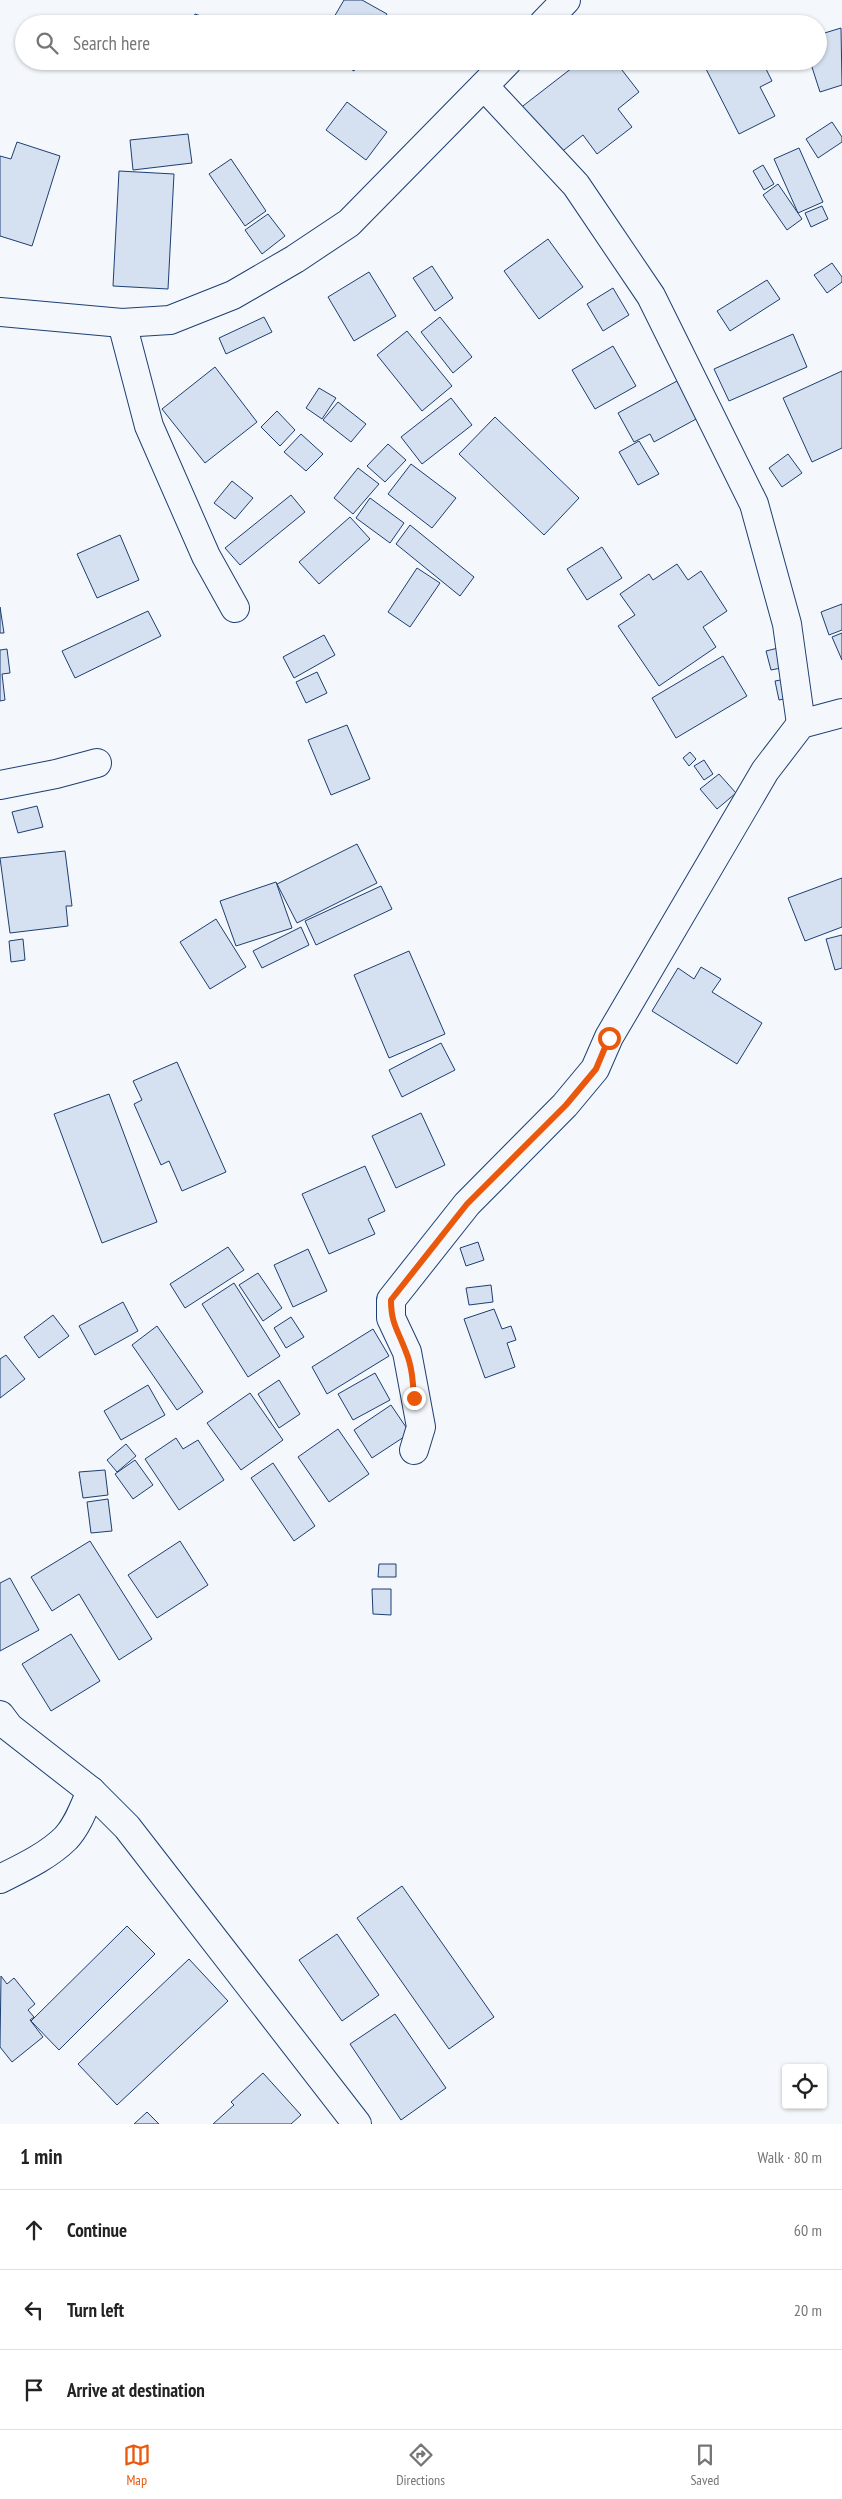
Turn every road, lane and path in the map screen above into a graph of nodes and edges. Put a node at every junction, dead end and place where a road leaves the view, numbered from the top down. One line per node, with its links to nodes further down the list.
1 (566, 0): 2 (street)
2 (552, 15)
3 (499, 70): 4 (street)
4 (484, 86): 6 (street); 9 (street)
5 (0, 312): 6 (street)
6 (122, 323): 7 (street)
7 (235, 608)
8 (842, 713): 9 (street)
9 (801, 724): 12 (street)
10 (97, 763): 11 (street)
11 (0, 785)
12 (414, 1450)
13 (0, 1715): 14 (street)
14 (91, 1791): 15 (street); 16 (street)
15 (0, 1879)
16 (357, 2124)

